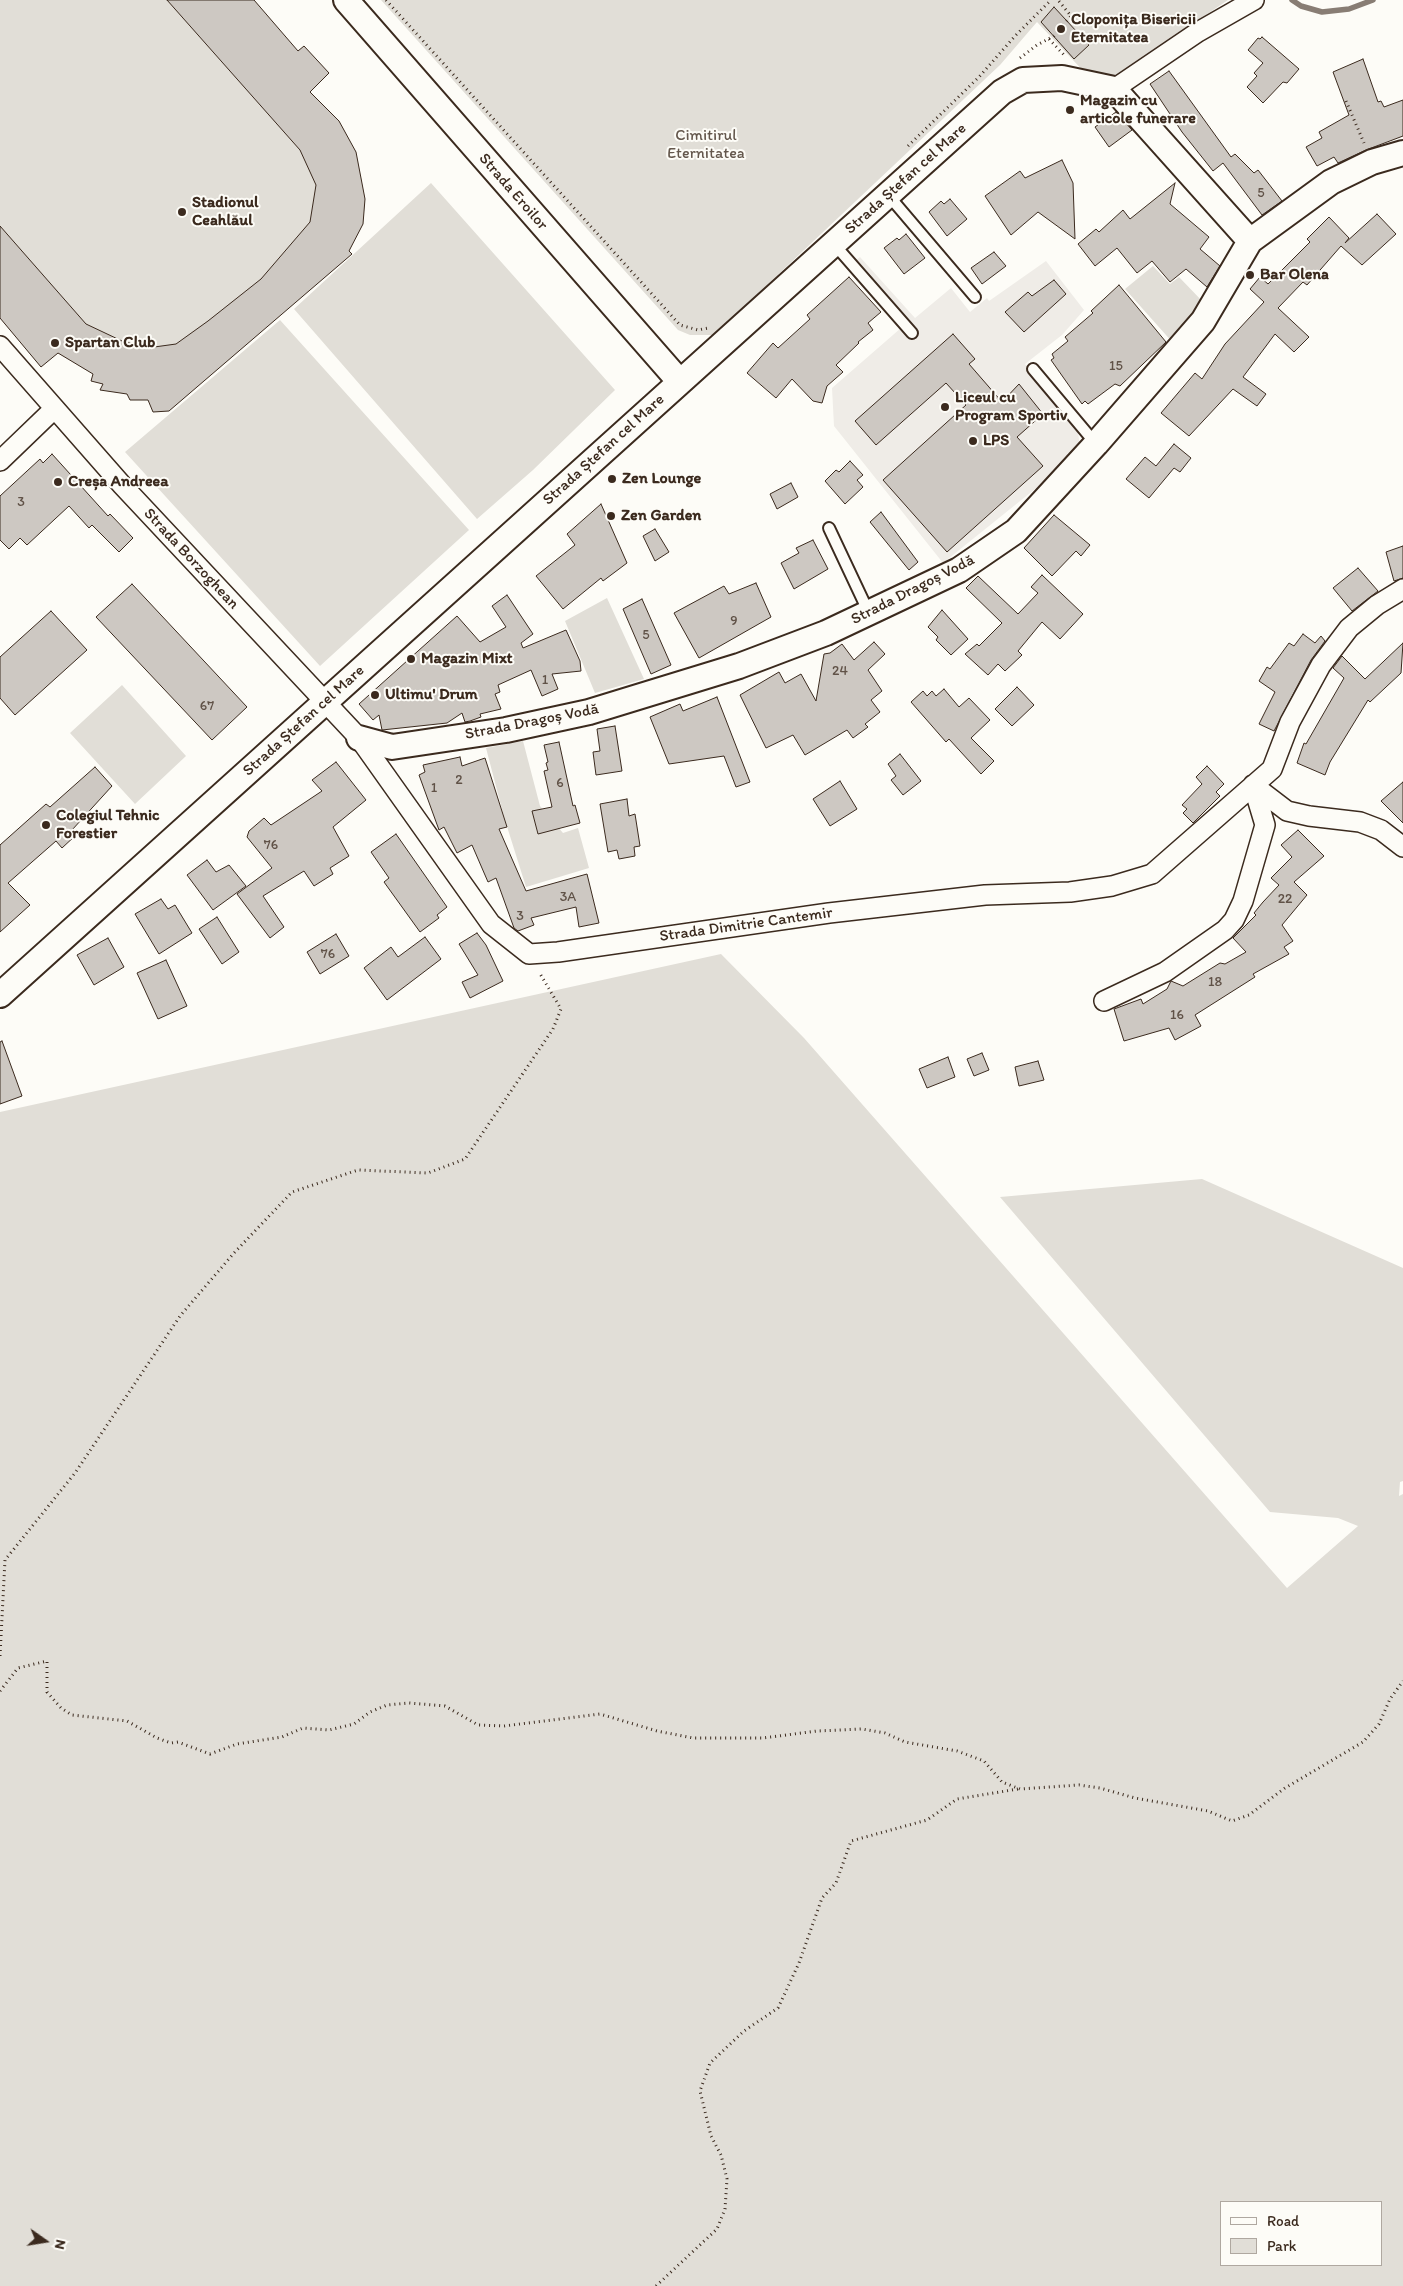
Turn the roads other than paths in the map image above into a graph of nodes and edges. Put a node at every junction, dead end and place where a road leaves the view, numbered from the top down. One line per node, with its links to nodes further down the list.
1 (346, 0): 12 (street, Strada Eroilor)
2 (1252, 1): 3 (street)
3 (1114, 89): 5 (street, Strada Ștefan cel Mare); 6 (street)
4 (1403, 153): 6 (street, Strada Dragoș Vodă)
5 (889, 196): 7 (street, Strada Ștefan cel Mare); 8 (lane)
6 (1250, 241): 14 (street, Strada Dragoș Vodă)
7 (834, 244): 9 (lane); 12 (street, Strada Ștefan cel Mare)
8 (975, 297)
9 (912, 333)
10 (0, 346): 13 (street, Strada Borzoghean)
11 (1033, 369): 14 (lane)
12 (680, 382): 19 (street, Strada Ștefan cel Mare)
13 (54, 409): 15 (street); 19 (street, Strada Borzoghean)
14 (1096, 444): 18 (street, Strada Dragoș Vodă)
15 (0, 461)
16 (829, 528): 18 (lane)
17 (1403, 589): 21 (street, Strada Dimitrie Cantemir)
18 (869, 613): 20 (street, Strada Dragoș Vodă)
19 (325, 702): 20 (street); 23 (street, Strada Ștefan cel Mare)
20 (359, 738): 21 (street, Strada Dimitrie Cantemir)
21 (1253, 785): 22 (street); 24 (street)
22 (1403, 848)
23 (0, 995)
24 (1104, 1000)

